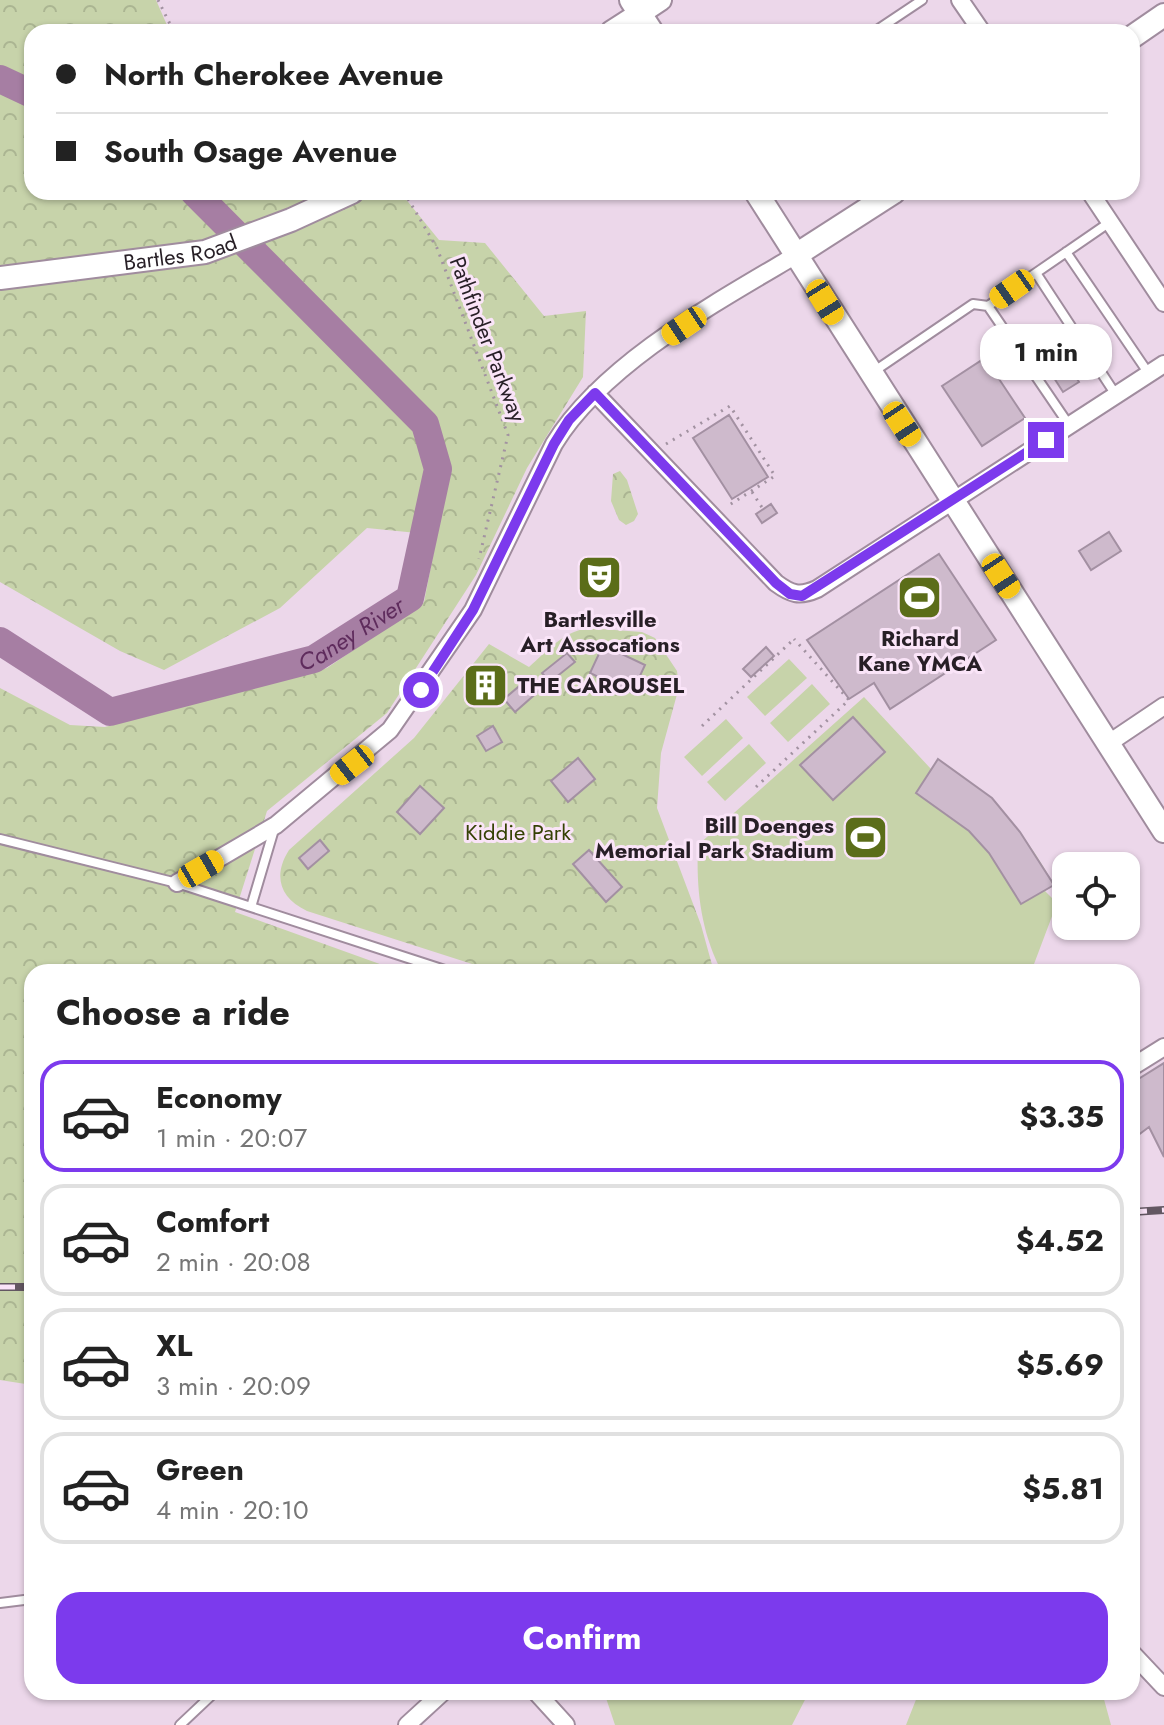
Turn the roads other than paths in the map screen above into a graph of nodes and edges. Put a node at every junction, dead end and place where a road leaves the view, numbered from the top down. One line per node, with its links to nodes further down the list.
1 (661, 0): 4 (street)
2 (922, 0): 6 (lane)
3 (960, 0): 7 (street)
4 (641, 15)
5 (1164, 15): 8 (main road)
6 (886, 24)
7 (976, 24)
8 (1140, 32)
9 (335, 200): 17 (main road, Bartles Road)
10 (761, 200): 15 (main road)
11 (882, 200): 15 (main road)
12 (1095, 200): 13 (street)
13 (1110, 222): 14 (lane); 18 (street)
14 (1066, 252): 16 (lane); 22 (lane)
15 (796, 255): 21 (main road); 23 (street)
16 (1036, 273): 19 (lane); 24 (lane)
17 (0, 278)
18 (1164, 303)
19 (988, 306): 21 (lane); 25 (lane)
20 (1164, 364): 22 (street)
21 (869, 374): 26 (main road)
22 (1149, 374): 24 (street)
23 (595, 393): 26 (street); 29 (street)
24 (1116, 395): 25 (street)
25 (1069, 425): 26 (street)
26 (951, 499): 28 (main road)
27 (1164, 706): 28 (street)
28 (1109, 743): 30 (main road)
29 (276, 825): 32 (street); 33 (lane)
30 (1164, 831)
31 (0, 839): 32 (lane)
32 (177, 883): 33 (lane)
33 (251, 907): 34 (lane)
34 (426, 964)
35 (1164, 1047): 36 (street)
36 (1140, 1062)
37 (24, 1600): 38 (lane)
38 (0, 1603)
39 (1140, 1662): 40 (street)
40 (1164, 1687)
41 (207, 1700): 44 (lane)
42 (434, 1700): 45 (street)
43 (543, 1700): 46 (street)
44 (180, 1725)
45 (407, 1725)
46 (566, 1725)

